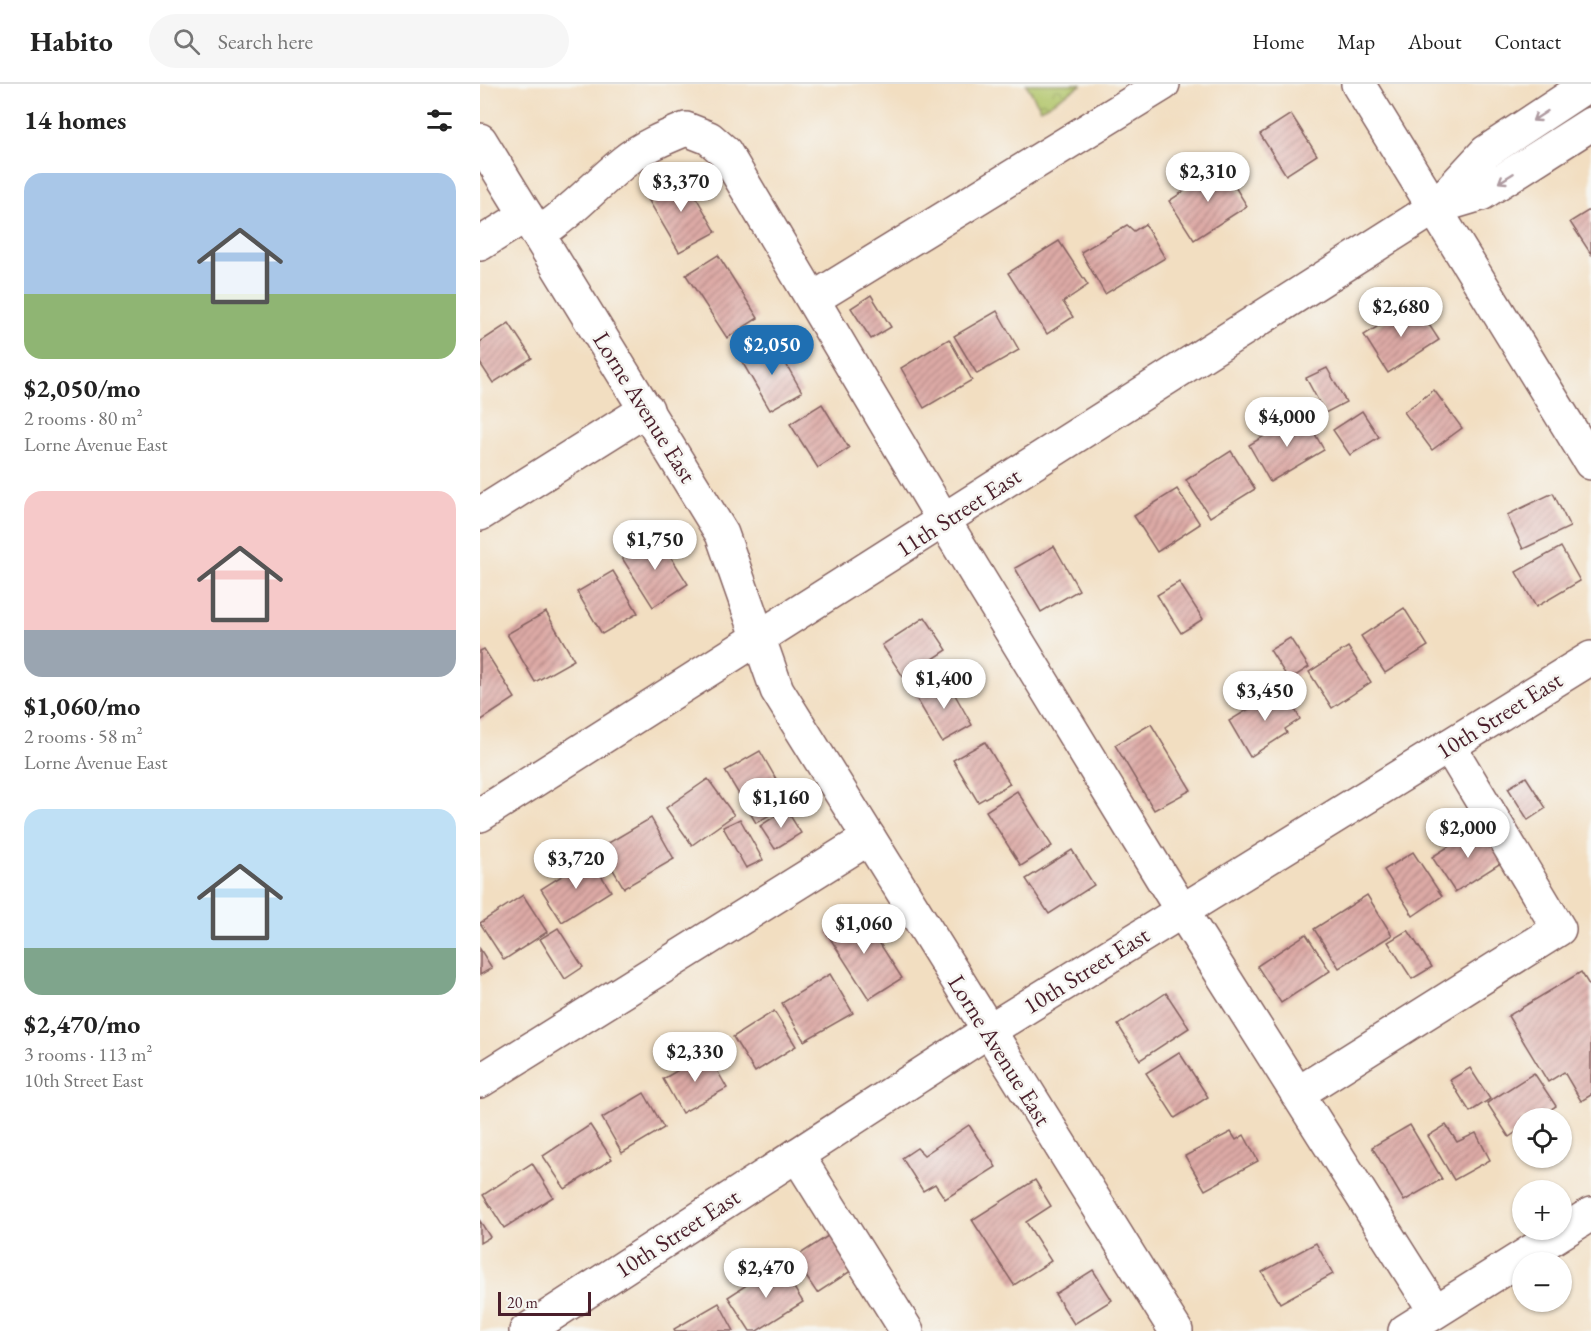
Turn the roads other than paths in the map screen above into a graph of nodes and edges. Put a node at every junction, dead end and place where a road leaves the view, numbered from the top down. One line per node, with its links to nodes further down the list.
1 (1163, 84): 9 (street)
2 (1358, 84): 6 (street)
3 (1589, 84): 6 (street, 11th Street East, one-way to 6)
4 (1591, 124): 6 (street, 11th Street East, one-way to 6)
5 (480, 140): 7 (street, Lorne Avenue East)
6 (1434, 208): 11 (street); 13 (street, 11th Street East)
7 (532, 225): 8 (street); 9 (street); 10 (street, Lorne Avenue East)
8 (480, 244)
9 (813, 299): 13 (street)
10 (647, 409): 12 (street); 14 (street, Lorne Avenue East)
11 (1591, 463)
12 (480, 514)
13 (944, 521): 14 (street, 11th Street East); 19 (street)
14 (758, 639): 17 (street, 11th Street East); 18 (street, Lorne Avenue East)
15 (1591, 658): 16 (street, 10th Street East)
16 (1449, 746): 19 (street, 10th Street East); 22 (street)
17 (480, 815)
18 (869, 838): 20 (street, Lorne Avenue East); 21 (street)
19 (1182, 911): 20 (street, 10th Street East); 22 (street)
20 (988, 1031): 23 (street, 10th Street East); 28 (street, Lorne Avenue East)
21 (480, 1081)
22 (1297, 1094): 25 (street)
23 (797, 1155): 26 (street, 10th Street East); 27 (street)
24 (1591, 1214): 25 (street)
25 (1435, 1311): 29 (street)
26 (526, 1331)
27 (907, 1331)
28 (1176, 1331)
29 (1405, 1331)

